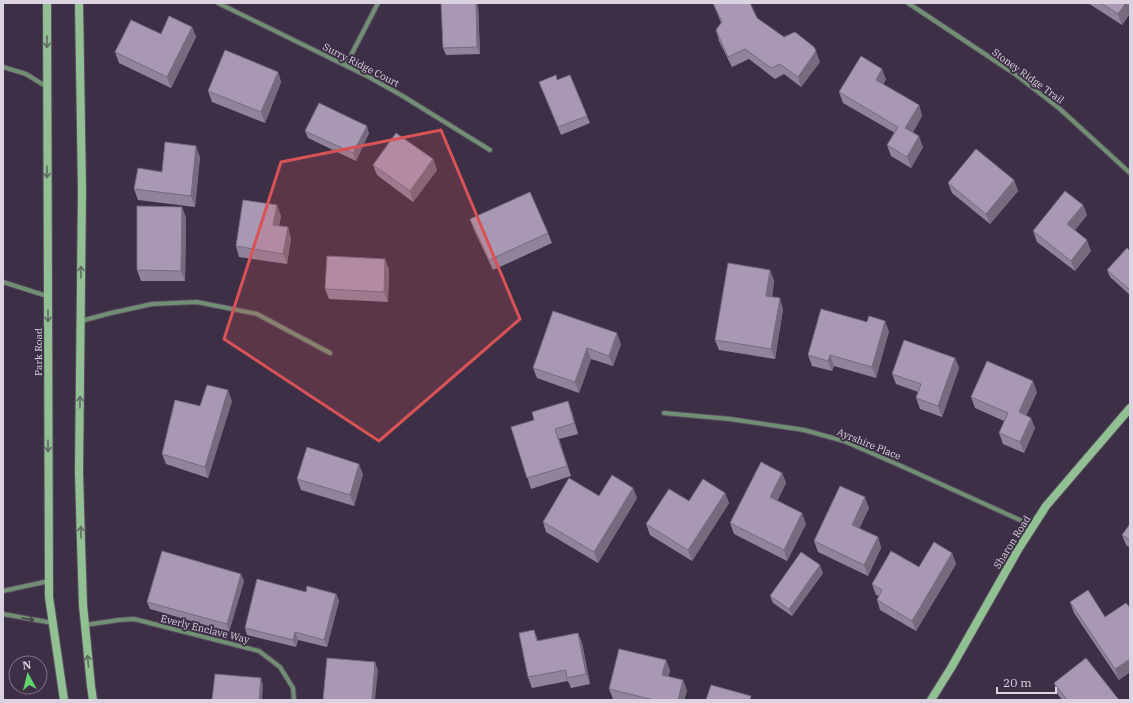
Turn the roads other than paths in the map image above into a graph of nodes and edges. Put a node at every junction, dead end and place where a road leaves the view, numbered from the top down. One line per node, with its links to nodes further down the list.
1 (47, 3): 8 (main road, Park Road, one-way to 8)
2 (79, 3): 13 (main road, one-way to 2)
3 (218, 3): 6 (street, Surry Ridge Court)
4 (378, 3): 6 (street)
5 (908, 3): 10 (street, Stoney Ridge Trail)
6 (346, 65): 9 (street, Surry Ridge Court)
7 (3, 67): 8 (street)
8 (47, 87): 12 (main road, Park Road, one-way to 12)
9 (490, 150)
10 (1130, 173)
11 (3, 282): 12 (street)
12 (48, 296): 18 (main road, Park Road, one-way to 18)
13 (81, 321): 14 (street); 22 (main road, one-way to 13)
14 (330, 353)
15 (1130, 408): 17 (main road, Sharon Road)
16 (664, 413): 17 (street, Ayrshire Place)
17 (1033, 527): 26 (main road, Sharon Road)
18 (49, 580): 19 (street); 21 (main road, Park Road)
19 (3, 591)
20 (3, 614): 21 (street, one-way to 21)
21 (53, 623): 23 (main road, Park Road)
22 (85, 625): 24 (main road, one-way to 22); 25 (street, Everly Enclave Way)
23 (64, 700)
24 (93, 700)
25 (294, 700)
26 (931, 700)

